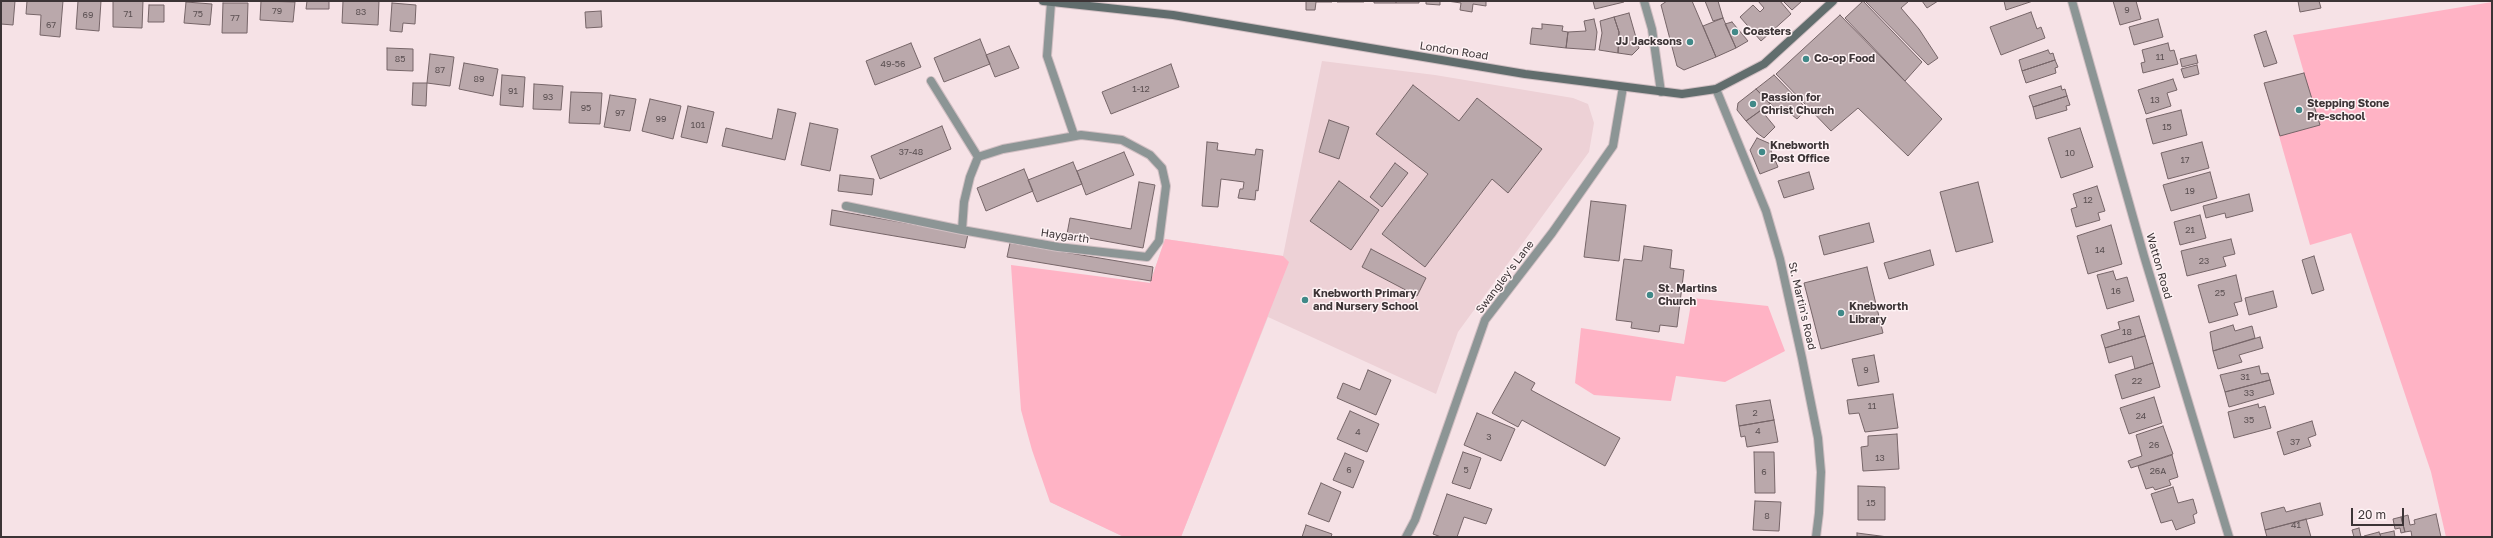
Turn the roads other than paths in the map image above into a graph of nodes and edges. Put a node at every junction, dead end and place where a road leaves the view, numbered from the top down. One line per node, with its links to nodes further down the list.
1 (1043, 1): 5 (main road, London Road)
2 (1644, 1): 9 (street)
3 (1833, 1): 8 (main road, London Road)
4 (2072, 1): 16 (street, Watton Road)
5 (1051, 3): 7 (main road, London Road); 10 (street)
6 (931, 81): 11 (street)
7 (1623, 87): 9 (main road, London Road); 14 (street, Swangley's Lane)
8 (1716, 89): 9 (main road, London Road); 15 (street, St. Martin's Road)
9 (1661, 92)
10 (1074, 135): 11 (street, Haygarth); 13 (street, Haygarth)
11 (978, 158): 13 (street)
12 (846, 206): 13 (street)
13 (962, 230)
14 (1406, 537)
15 (1816, 537)
16 (2229, 537)

